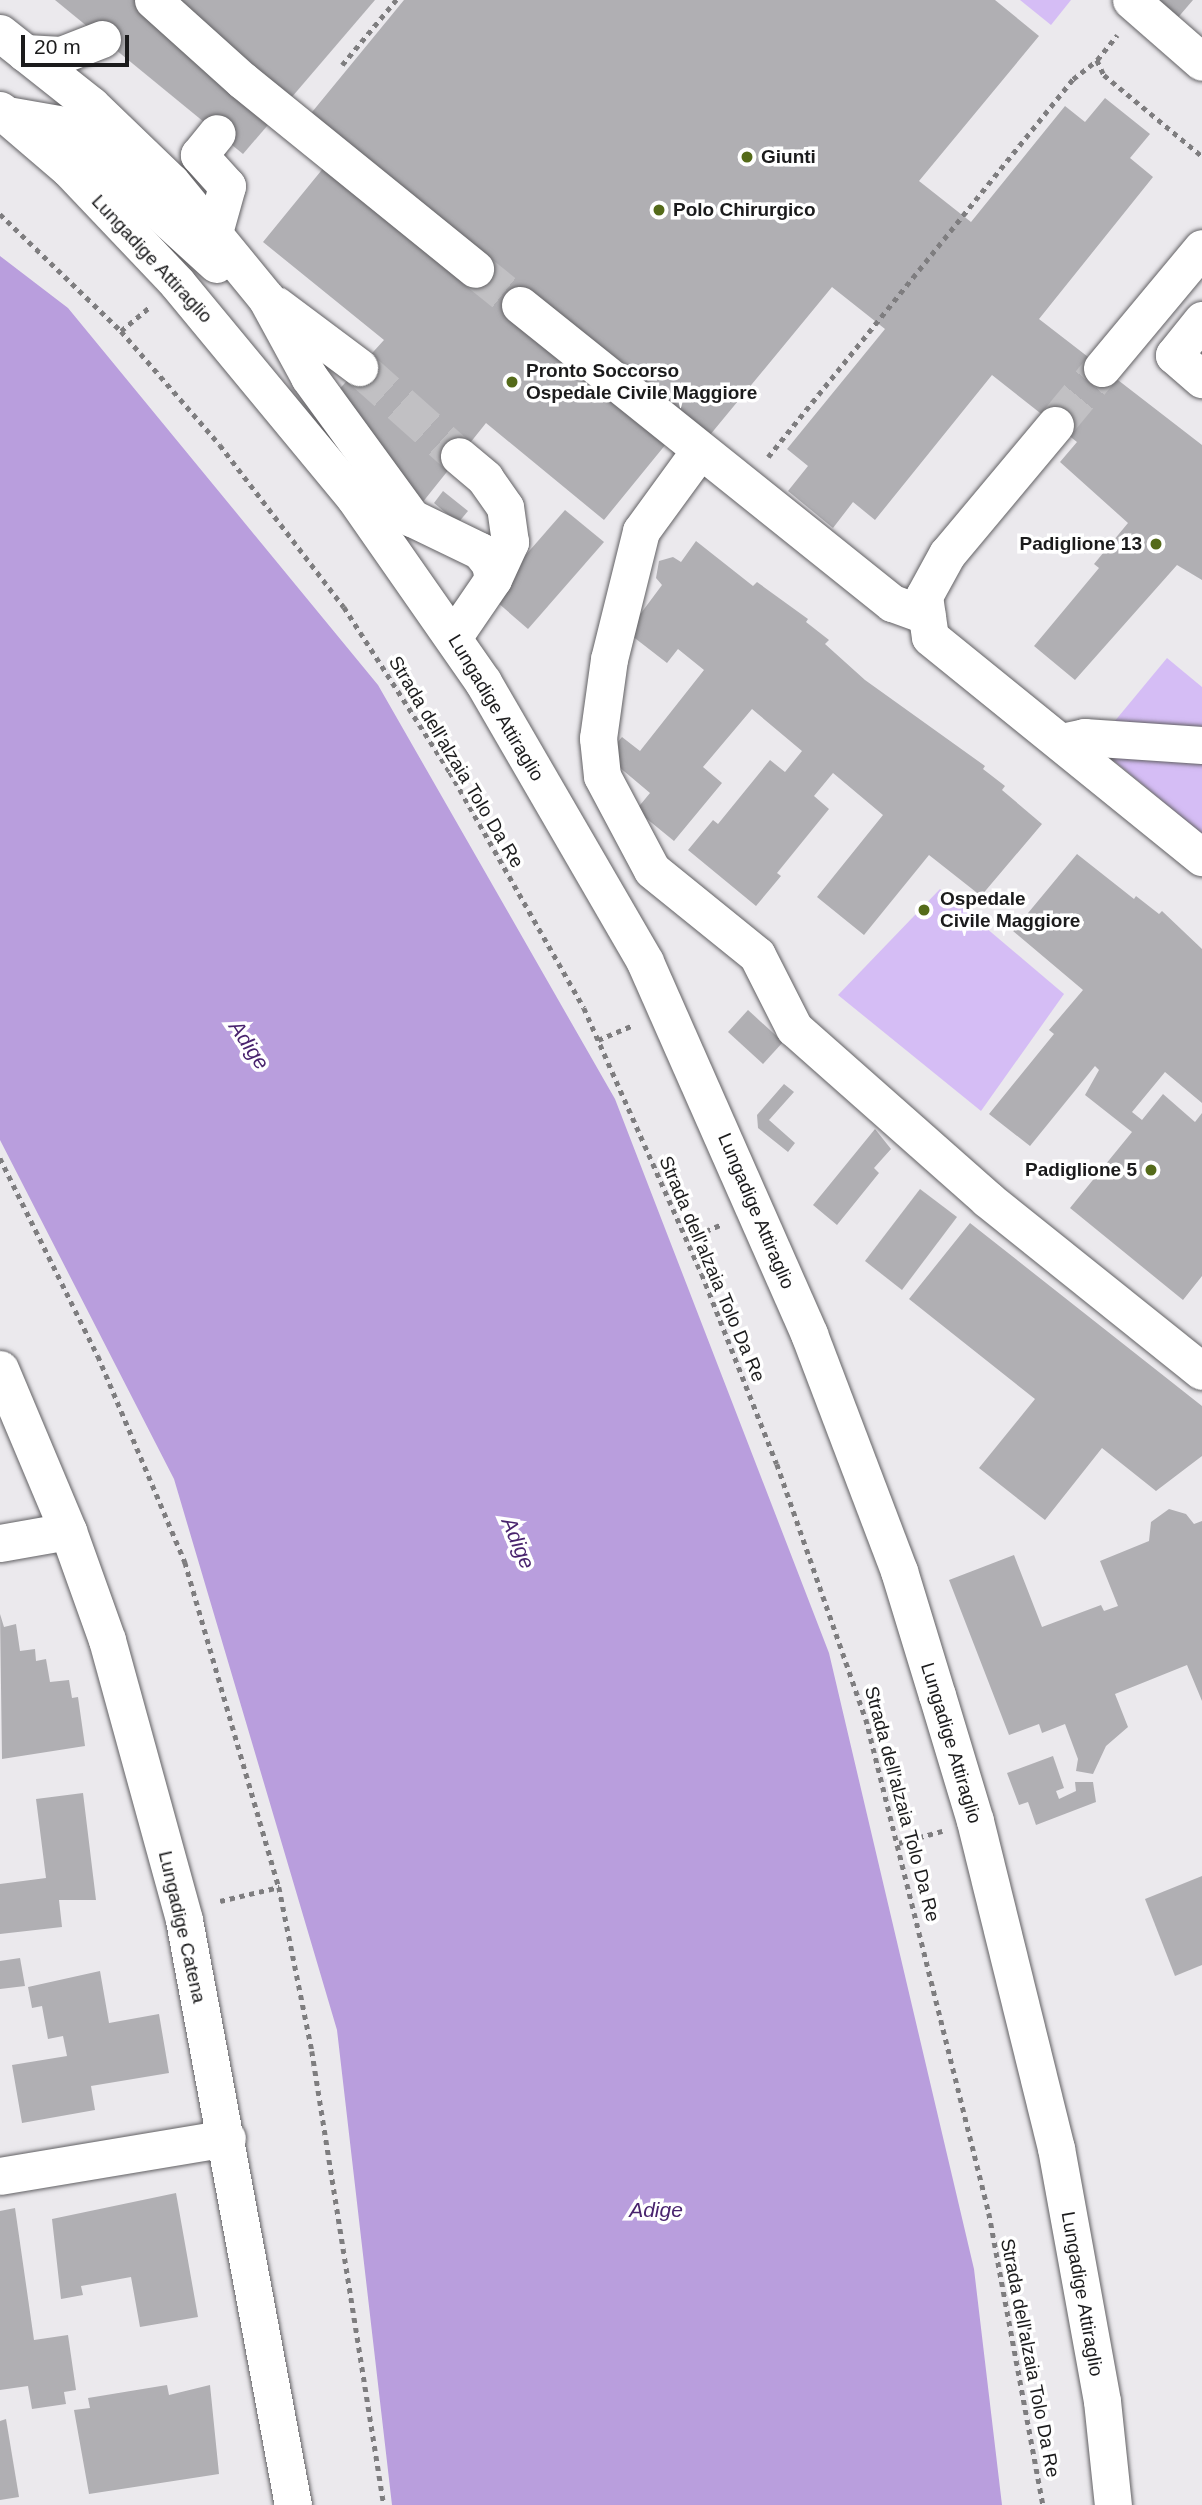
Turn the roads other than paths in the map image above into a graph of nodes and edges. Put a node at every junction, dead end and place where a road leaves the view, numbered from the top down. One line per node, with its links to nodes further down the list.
1 (153, 0): 10 (street)
2 (1127, 13): 4 (street)
3 (13, 43): 5 (street); 5 (street)
4 (1202, 62)
5 (91, 105): 8 (street)
6 (3, 112): 11 (street); 22 (street, Lungadige Attiraglio)
7 (217, 132): 8 (street)
8 (213, 236): 11 (street)
9 (1202, 248): 15 (street)
10 (475, 269)
11 (266, 298): 14 (street); 20 (street)
12 (520, 305): 18 (street)
13 (1202, 320): 16 (street)
14 (359, 368)
15 (1102, 368)
16 (1202, 379)
17 (1055, 425): 21 (street)
18 (700, 450): 21 (street); 27 (street)
19 (459, 456): 20 (street)
20 (493, 579): 22 (street)
21 (927, 616): 23 (street)
22 (454, 636): 33 (street, Lungadige Attiraglio)
23 (1061, 742): 24 (street); 25 (street)
24 (1202, 745)
25 (1202, 857)
26 (0, 1369): 28 (street, Lungadige Catena)
27 (1202, 1371)
28 (68, 1531): 29 (street); 30 (street, Lungadige Catena)
29 (0, 1544)
30 (227, 2138): 31 (street); 32 (street, Lungadige Catena)
31 (0, 2176)
32 (293, 2505)
33 (1113, 2505)

